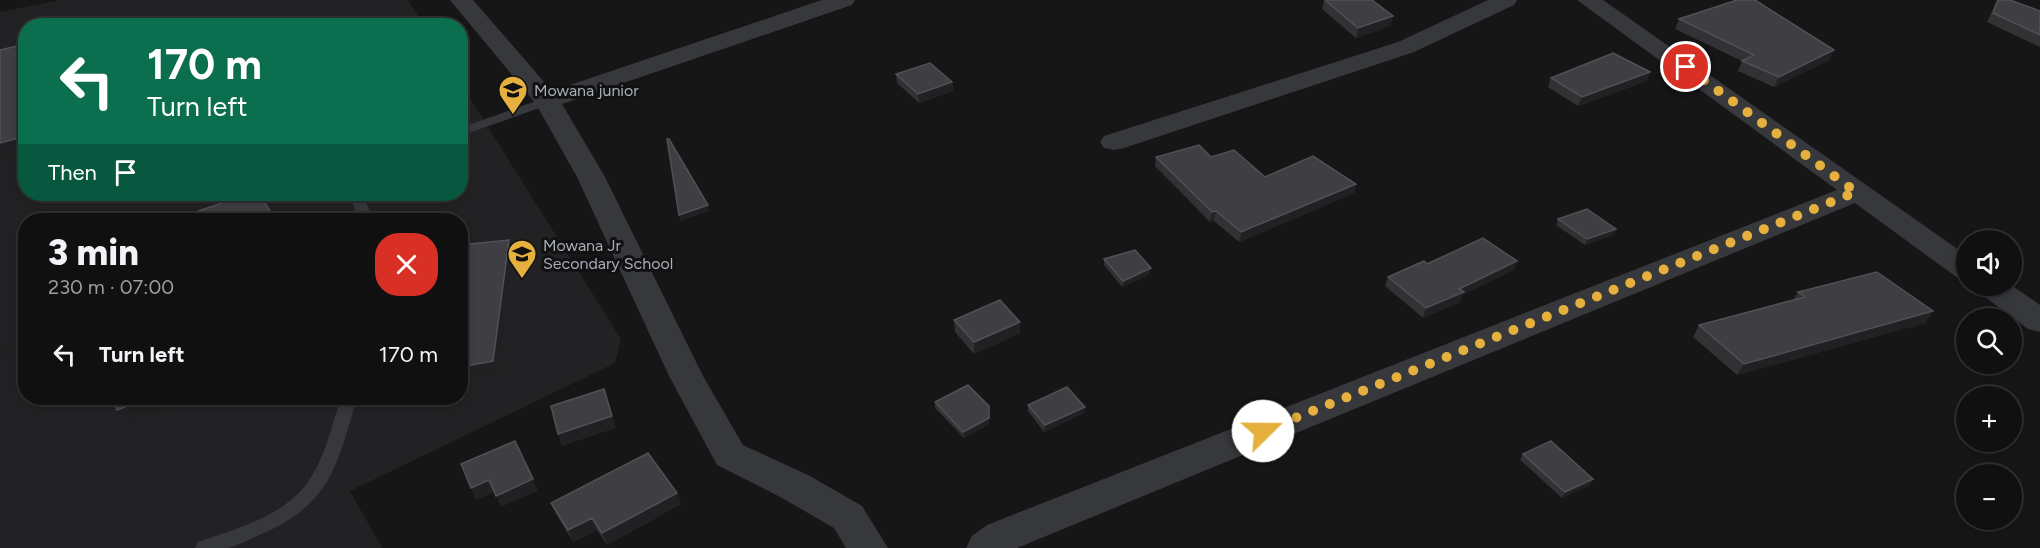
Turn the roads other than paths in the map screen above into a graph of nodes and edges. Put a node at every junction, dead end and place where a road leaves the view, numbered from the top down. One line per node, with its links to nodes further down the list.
1 (461, 0): 5 (street)
2 (844, 0): 5 (street)
3 (1506, 0): 7 (street)
4 (1588, 0): 8 (street)
5 (547, 102): 6 (lane); 14 (street)
6 (468, 129)
7 (1114, 142)
8 (1856, 192): 9 (street); 15 (street)
9 (1956, 262)
10 (2005, 296): 11 (street)
11 (2040, 321)
12 (347, 405): 13 (lane)
13 (205, 548)
14 (868, 548)
15 (986, 548)

